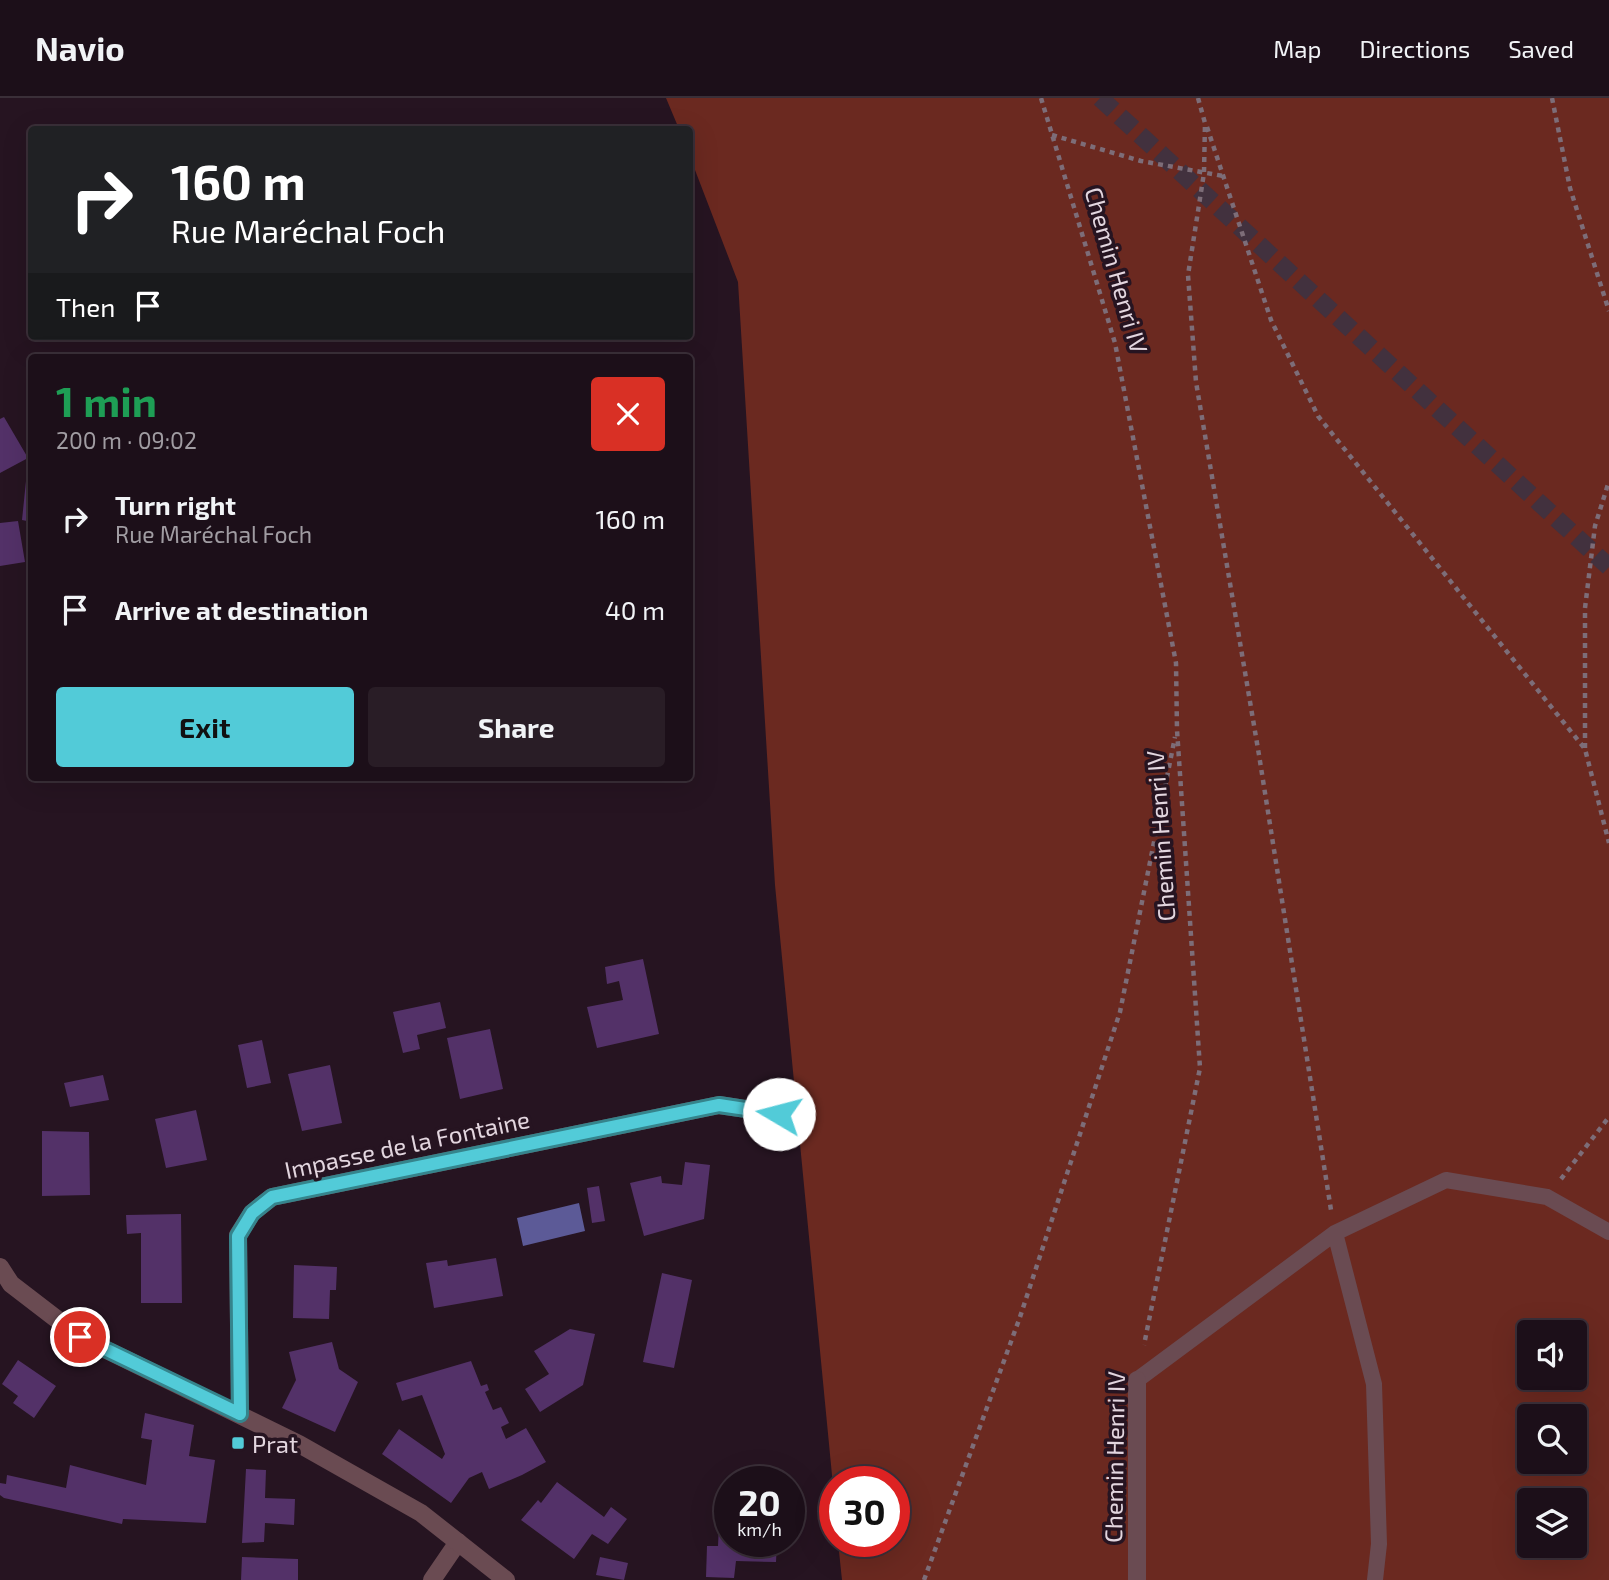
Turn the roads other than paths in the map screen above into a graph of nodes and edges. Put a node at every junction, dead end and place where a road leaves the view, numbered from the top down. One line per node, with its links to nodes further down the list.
1 (779, 1114): 6 (street, Impasse de la Fontaine)
2 (1609, 1232): 3 (lane)
3 (1335, 1233): 5 (lane); 11 (lane)
4 (0, 1267): 6 (street)
5 (1137, 1380): 10 (street, Chemin Henri IV)
6 (240, 1414): 7 (street)
7 (458, 1542): 8 (street); 9 (street)
8 (432, 1580)
9 (506, 1580)
10 (1137, 1580)
11 (1375, 1580)

